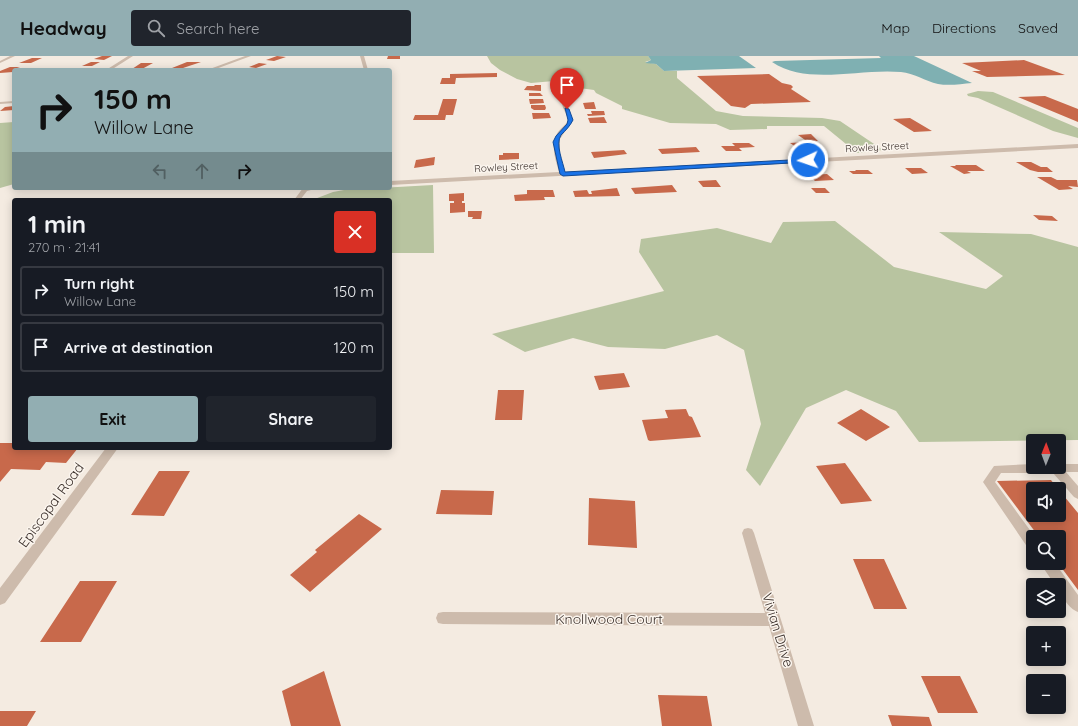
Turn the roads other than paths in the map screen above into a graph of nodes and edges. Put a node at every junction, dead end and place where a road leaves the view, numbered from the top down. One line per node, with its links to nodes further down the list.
1 (13, 56): 5 (street)
2 (131, 56): 6 (street)
3 (250, 56): 7 (street)
4 (362, 56): 8 (street)
5 (0, 62)
6 (111, 68)
7 (215, 68)
8 (365, 68)
9 (568, 91): 13 (street)
10 (12, 102): 11 (street)
11 (0, 103)
12 (1078, 146): 13 (street, Rowley Street)
13 (563, 174): 14 (street, Rowley Street)
14 (392, 183)
15 (305, 190): 16 (street)
16 (299, 198)
17 (111, 450): 26 (street, Episcopal Road)
18 (1026, 468): 24 (street)
19 (1066, 468): 20 (street)
20 (1078, 468)
21 (1061, 474): 22 (street)
22 (1078, 494)
23 (748, 533): 29 (street, Vivian Drive)
24 (1026, 534)
25 (1052, 570): 27 (street)
26 (0, 599)
27 (1078, 606)
28 (443, 618): 29 (street, Knollwood Court)
29 (775, 620): 30 (street, Vivian Drive)
30 (806, 726)

